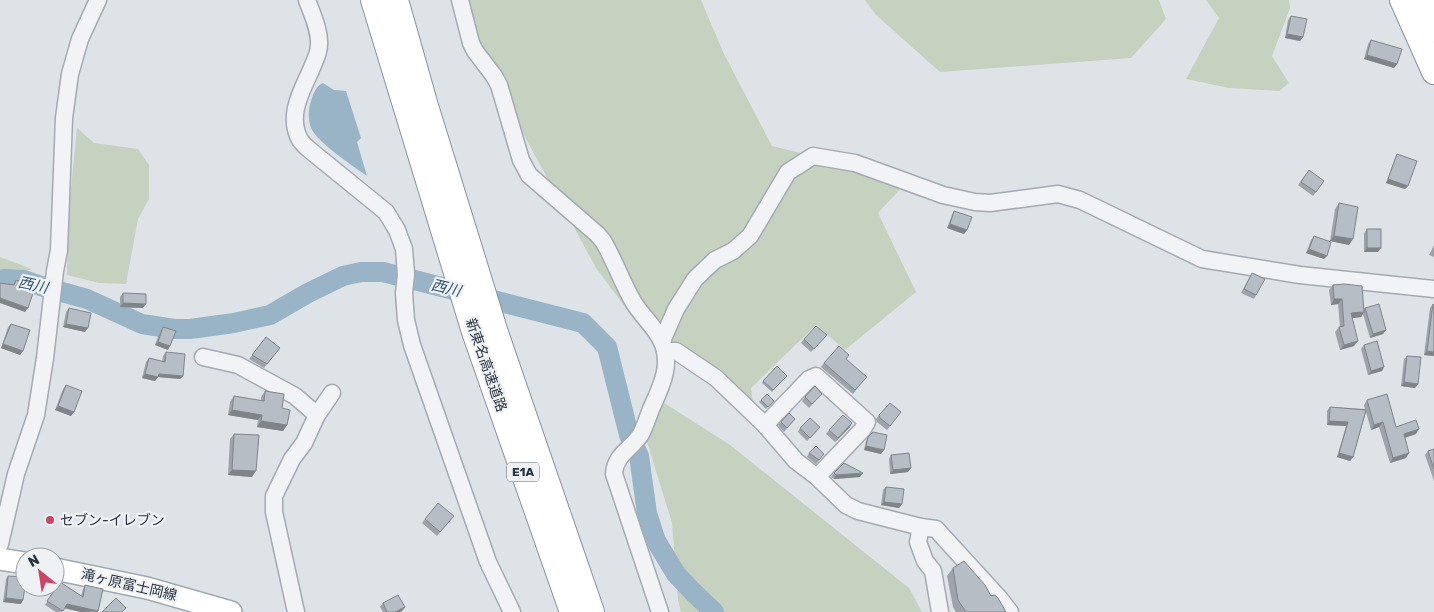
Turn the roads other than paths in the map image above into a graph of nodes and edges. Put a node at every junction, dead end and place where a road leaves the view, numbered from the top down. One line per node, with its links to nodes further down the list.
1 (98, 0): 20 (street)
2 (307, 0): 26 (street)
3 (373, 0): 10 (highway, 新東名高速道路 / E1A)
4 (396, 0): 10 (highway, 新東名高速道路 / E1A)
5 (460, 0): 13 (street)
6 (1402, 0): 9 (highway)
7 (1421, 0): 8 (highway)
8 (1434, 30)
9 (1434, 72)
10 (462, 259): 12 (highway, 新東名高速道路 / E1A)
11 (1434, 289): 13 (street)
12 (485, 332): 27 (highway, 新東名高速道路 / E1A); 28 (highway, 新東名高速道路 / E1A)
13 (663, 346): 17 (street); 29 (street)
14 (203, 357): 16 (street)
15 (332, 393): 16 (street)
16 (317, 415): 25 (street)
17 (765, 425): 18 (street); 18 (street)
18 (817, 478): 19 (street)
19 (922, 527): 30 (street); 31 (street)
20 (0, 544)
21 (0, 559): 22 (main road)
22 (15, 561)
23 (65, 571): 24 (main road, 滝ヶ原富士岡線)
24 (230, 612)
25 (296, 612)
26 (512, 612)
27 (572, 612)
28 (592, 612)
29 (660, 612)
30 (940, 612)
31 (1010, 612)

